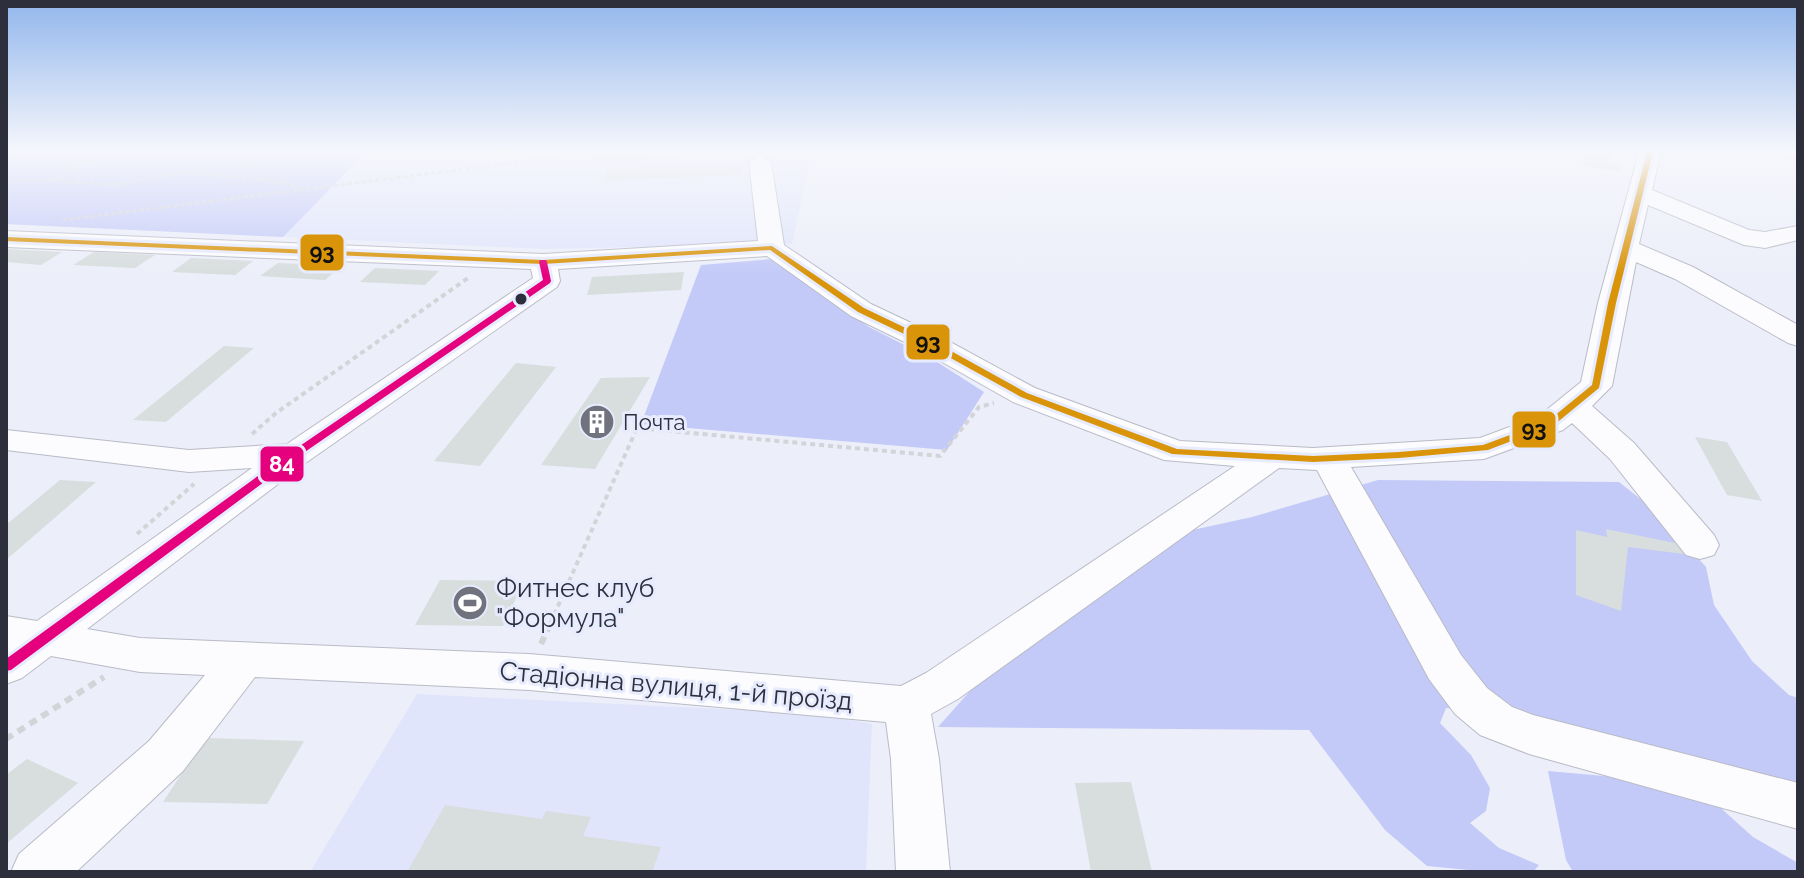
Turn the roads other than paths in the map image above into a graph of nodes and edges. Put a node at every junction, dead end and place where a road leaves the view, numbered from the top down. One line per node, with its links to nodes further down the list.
1 (764, 193): 5 (street)
2 (1639, 193): 3 (street); 6 (street)
3 (1798, 233)
4 (6, 239): 7 (street)
5 (772, 248): 7 (street); 14 (street)
6 (1626, 248): 9 (street); 11 (street)
7 (543, 262): 13 (street)
8 (1798, 315): 9 (street)
9 (1764, 318): 10 (street)
10 (1798, 337)
11 (1572, 405): 15 (street); 16 (street)
12 (6, 440): 13 (street)
13 (295, 454): 18 (street)
14 (1272, 457): 15 (street); 21 (street)
15 (1329, 459): 22 (street)
16 (1700, 545)
17 (6, 632): 18 (street, Стадіонна вулиця, 1-й проїзд)
18 (48, 637): 19 (street, Стадіонна вулиця, 1-й проїзд); 20 (street)
19 (244, 660): 21 (street, Стадіонна вулиця, 1-й проїзд); 23 (street)
20 (6, 666)
21 (906, 705): 24 (street)
22 (1798, 806)
23 (38, 872)
24 (923, 872)

